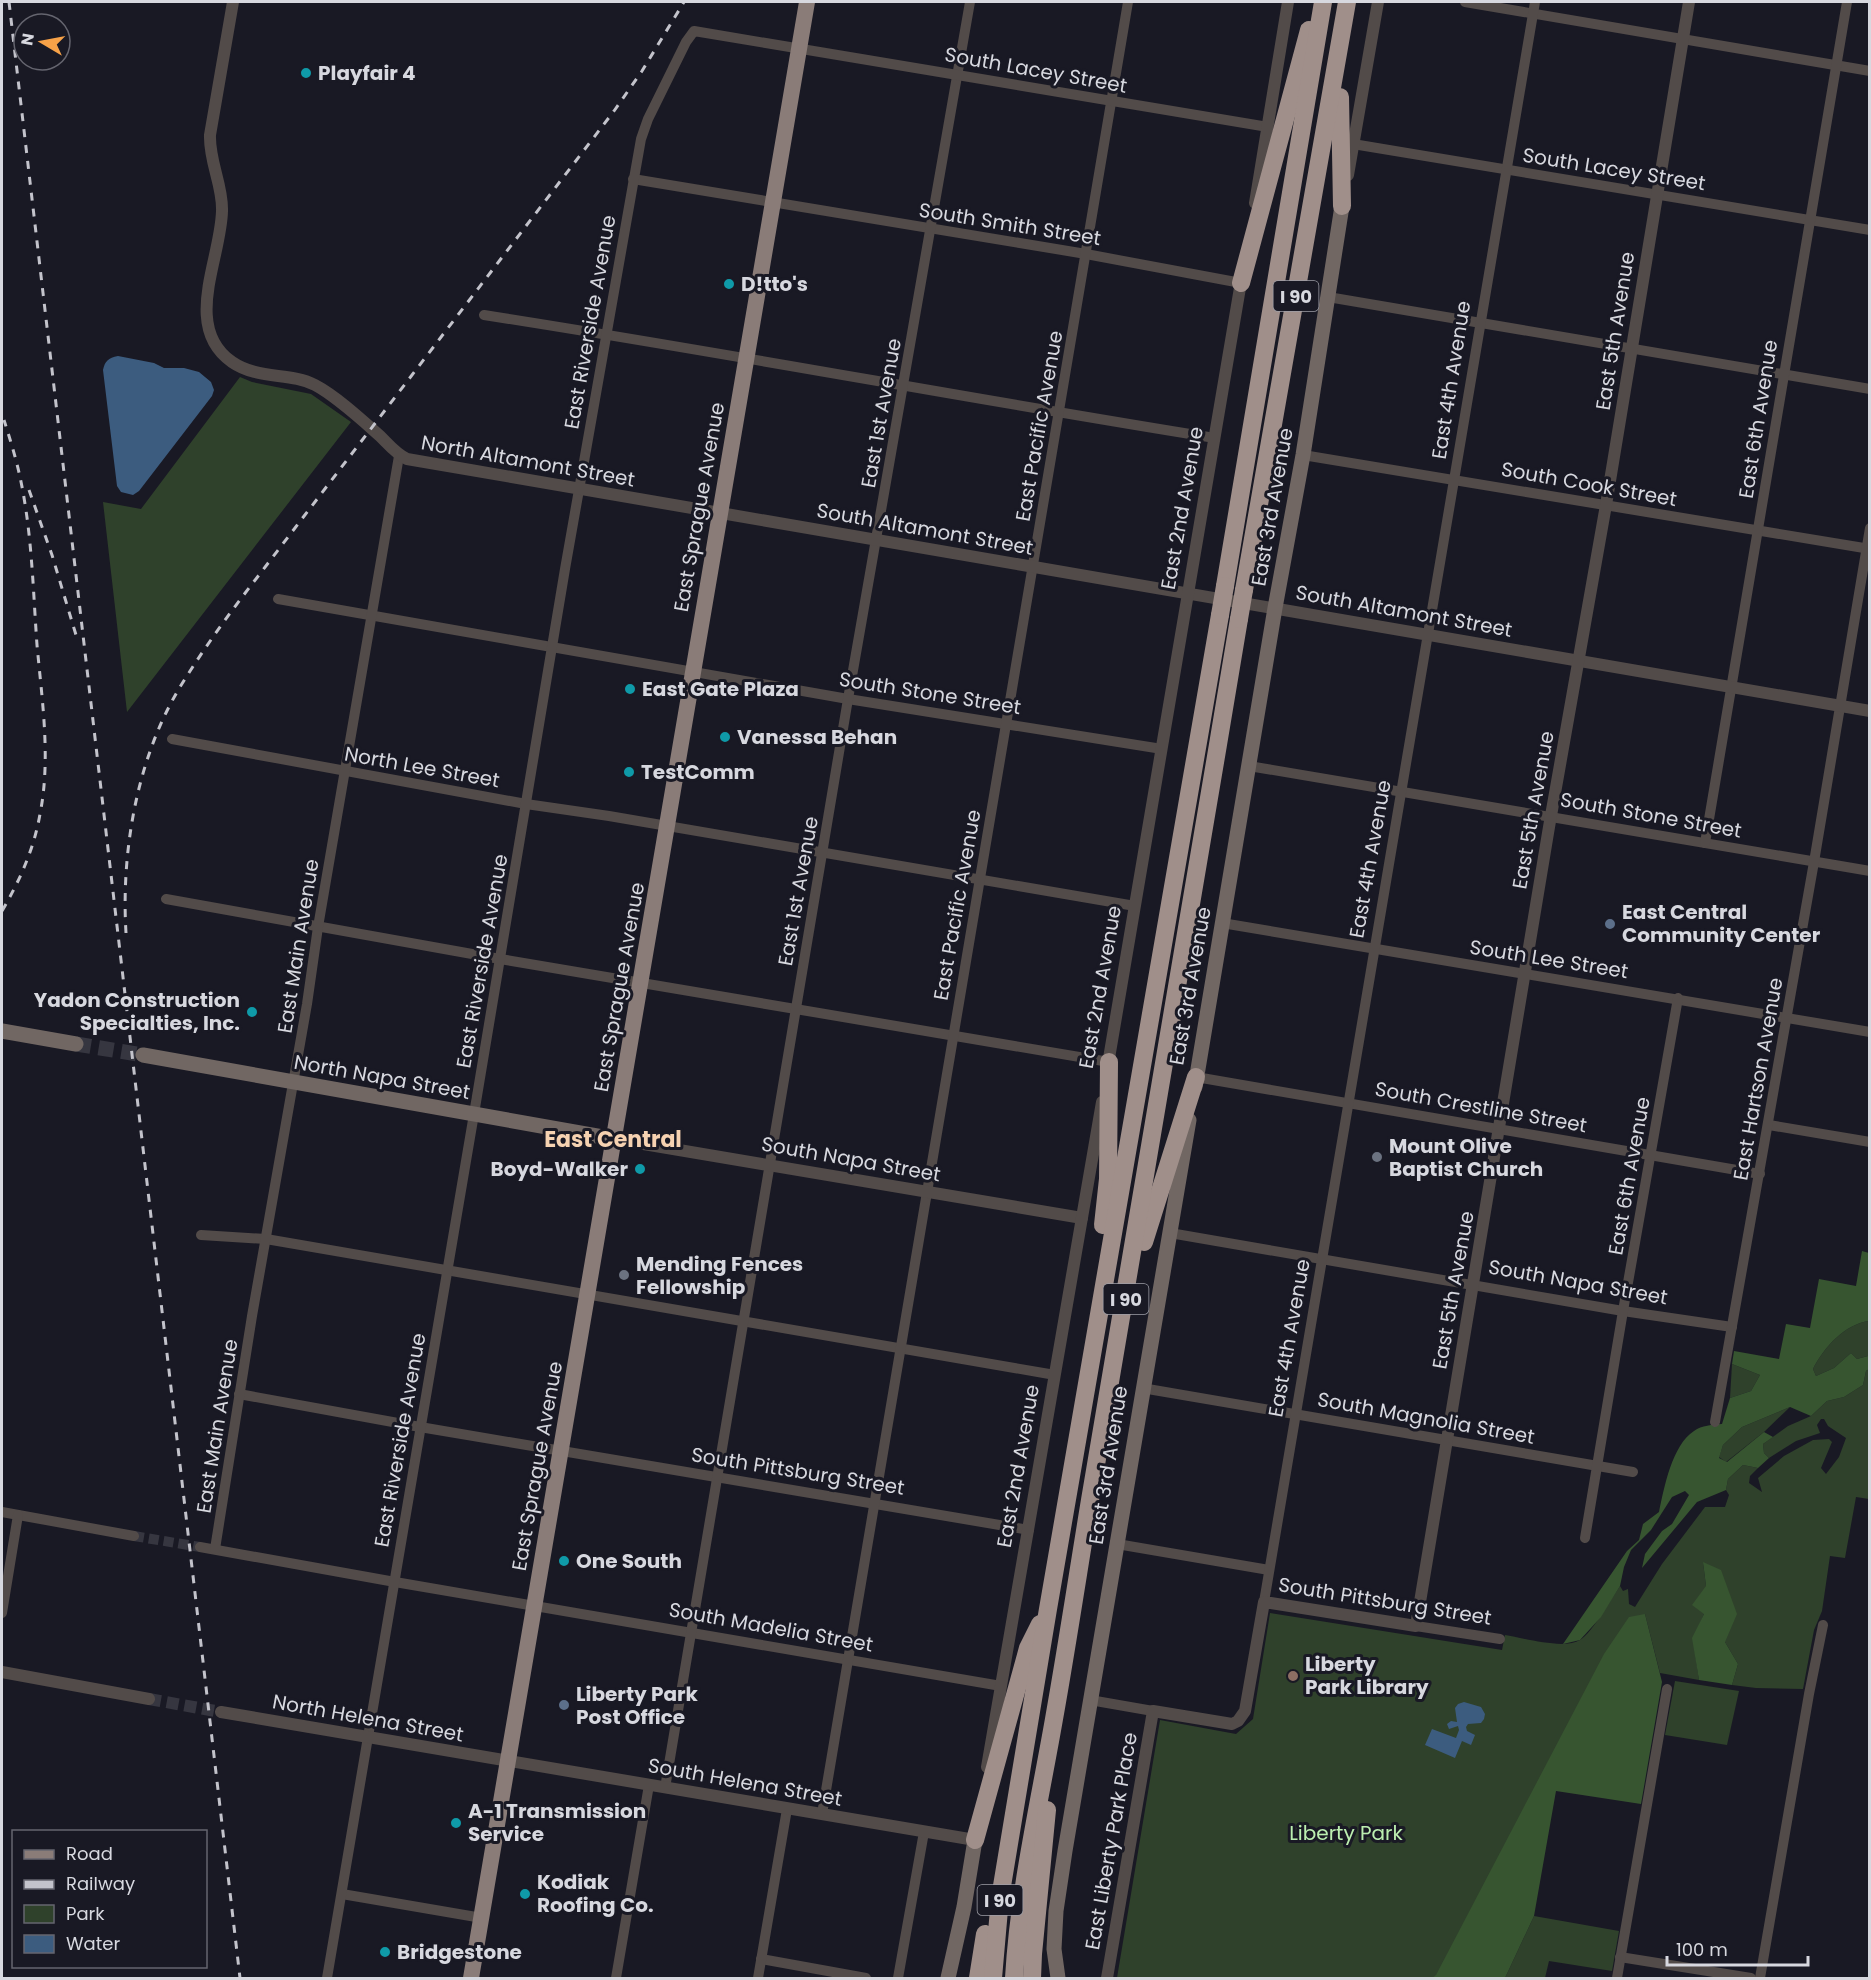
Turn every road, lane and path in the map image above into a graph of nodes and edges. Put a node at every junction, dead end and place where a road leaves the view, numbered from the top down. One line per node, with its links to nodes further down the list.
1 (233, 2): 45 (street, North Altamont Street)
2 (807, 2): 16 (main road, East Sprague Avenue)
3 (970, 2): 19 (street, East 1st Avenue)
4 (1128, 2): 20 (street, East Pacific Avenue)
5 (1288, 2): 21 (street, East 2nd Avenue)
6 (1323, 2): 32 (highway); 117 (highway, I 90, bridge)
7 (1347, 2): 27 (highway); 119 (highway, I 90, bridge)
8 (1378, 2): 22 (street, East 3rd Avenue)
9 (1465, 2): 13 (street)
10 (1535, 2): 13 (street, East 4th Avenue)
11 (1689, 2): 15 (street, East 5th Avenue)
12 (1847, 2): 17 (street, East 6th Avenue)
13 (1533, 13): 15 (street); 23 (street, East 4th Avenue)
14 (694, 31): 16 (street, South Lacey Street); 24 (street, East Riverside Avenue)
15 (1683, 39): 17 (street); 25 (street, East 5th Avenue)
16 (799, 48): 19 (street, South Lacey Street); 26 (main road, East Sprague Avenue)
17 (1837, 65): 18 (street); 28 (street, East 6th Avenue)
18 (1869, 71)
19 (957, 75): 20 (street, South Lacey Street); 29 (street, East 1st Avenue)
20 (1112, 101): 21 (street, South Lacey Street); 31 (street, East Pacific Avenue)
21 (1268, 127): 32 (street, East 2nd Avenue)
22 (1353, 144): 23 (street, South Lacey Street); 27 (street, East 3rd Avenue)
23 (1507, 170): 25 (street, South Lacey Street); 35 (street, East 4th Avenue)
24 (633, 179): 26 (street, South Smith Street); 36 (street, East Riverside Avenue)
25 (1657, 195): 28 (street, South Lacey Street); 37 (street, East 5th Avenue)
26 (772, 202): 29 (street, South Smith Street); 38 (main road, East Sprague Avenue)
27 (1342, 206): 33 (main road, East 3rd Avenue)
28 (1810, 220): 30 (street, South Lacey Street); 39 (street, East 6th Avenue)
29 (931, 229): 31 (street, South Smith Street); 40 (street, East 1st Avenue)
30 (1869, 230)
31 (1086, 254): 32 (street, South Smith Street); 42 (street, East Pacific Avenue)
32 (1241, 283): 43 (street, East 2nd Avenue)
33 (1328, 297): 35 (street); 44 (main road, East 3rd Avenue)
34 (484, 315): 36 (street)
35 (1480, 324): 37 (street); 46 (street, East 4th Avenue)
36 (607, 334): 38 (street); 47 (street, East Riverside Avenue)
37 (1631, 350): 39 (street); 48 (street, East 5th Avenue)
38 (746, 358): 40 (street); 49 (main road, East Sprague Avenue)
39 (1783, 375): 41 (street); 51 (street, East 6th Avenue)
40 (904, 385): 42 (street); 52 (street, East 1st Avenue)
41 (1869, 389)
42 (1059, 413): 43 (street); 54 (street, East Pacific Avenue)
43 (1215, 438): 55 (street, East 2nd Avenue)
44 (1303, 455): 46 (street, South Cook Street); 57 (main road, East 3rd Avenue)
45 (399, 456): 47 (street, North Altamont Street); 58 (street, East Main Avenue)
46 (1454, 480): 48 (street, South Cook Street); 59 (street, East 4th Avenue)
47 (579, 490): 49 (street, North Altamont Street); 60 (street, East Riverside Avenue)
48 (1606, 506): 51 (street, South Cook Street); 61 (street, East 5th Avenue)
49 (720, 513): 52 (street, South Altamont Street); 62 (main road, East Sprague Avenue)
50 (1869, 528): 53 (street, East Hartson Avenue)
51 (1758, 531): 53 (street, South Cook Street); 63 (street, East 6th Avenue)
52 (877, 540): 54 (street, South Altamont Street); 64 (street, East 1st Avenue)
53 (1868, 549): 65 (street, East Hartson Avenue)
54 (1033, 567): 55 (street, South Altamont Street); 67 (street, East Pacific Avenue)
55 (1188, 594): 57 (street, South Altamont Street); 69 (street, East 2nd Avenue)
56 (278, 599): 58 (street, South Stone Street)
57 (1275, 608): 59 (street, South Altamont Street); 70 (main road, East 3rd Avenue)
58 (371, 615): 60 (street, South Stone Street); 71 (street, East Main Avenue)
59 (1428, 635): 61 (street, South Altamont Street); 72 (street, East 4th Avenue)
60 (552, 647): 62 (street, South Stone Street); 73 (street, East Riverside Avenue)
61 (1579, 660): 63 (street, South Altamont Street); 74 (street, East 5th Avenue)
62 (693, 672): 64 (street, South Stone Street); 75 (main road, East Sprague Avenue)
63 (1731, 687): 65 (street, South Altamont Street); 76 (street, East 6th Avenue)
64 (848, 699): 67 (street, South Stone Street); 77 (street, East 1st Avenue)
65 (1840, 706): 66 (street, South Altamont Street); 78 (street, East Hartson Avenue)
66 (1869, 711)
67 (1006, 723): 69 (street, South Stone Street); 80 (street, East Pacific Avenue)
68 (172, 739): 71 (street, North Lee Street)
69 (1162, 749): 82 (street, East 2nd Avenue)
70 (1249, 766): 72 (street, South Stone Street); 83 (main road, East 3rd Avenue)
71 (345, 771): 73 (street, North Lee Street); 84 (street, East Main Avenue)
72 (1401, 791): 74 (street, South Stone Street); 85 (street, East 4th Avenue)
73 (526, 804): 75 (street, North Lee Street); 86 (street, East Riverside Avenue)
74 (1551, 817): 76 (street, South Stone Street); 87 (street, East 5th Avenue)
75 (667, 826): 77 (street); 88 (main road, East Sprague Avenue)
76 (1705, 843): 78 (street, South Stone Street)
77 (823, 853): 80 (street); 90 (street, East 1st Avenue)
78 (1814, 862): 79 (street, South Stone Street); 91 (street, East Hartson Avenue)
79 (1869, 871)
80 (979, 879): 82 (street); 94 (street, East Pacific Avenue)
81 (166, 899): 84 (street)
82 (1135, 906): 97 (street, East 2nd Avenue)
83 (1222, 923): 85 (street, South Lee Street); 98 (main road, East 3rd Avenue)
84 (318, 927): 86 (street); 99 (street, East Main Avenue)
85 (1374, 948): 87 (street, South Lee Street); 100 (street, East 4th Avenue)
86 (501, 959): 88 (street); 101 (street, East Riverside Avenue)
87 (1525, 973): 89 (street, South Lee Street); 103 (street, East 5th Avenue)
88 (641, 982): 90 (street); 104 (main road, East Sprague Avenue)
89 (1678, 998): 91 (street, South Lee Street); 106 (street, East 6th Avenue)
90 (796, 1008): 94 (street); 107 (street, East 1st Avenue)
91 (1787, 1017): 93 (street, South Lee Street); 102 (street, East Hartson Avenue)
92 (2, 1031): 95 (main road)
93 (1869, 1032)
94 (952, 1036): 97 (street); 109 (street, East Pacific Avenue)
95 (76, 1044)
96 (142, 1055): 99 (main road, North Napa Street)
97 (1108, 1062): 110 (street, East 2nd Avenue); 117 (highway)
98 (1196, 1077): 100 (street, South Crestline Street); 111 (main road, East 3rd Avenue); 119 (highway)
99 (293, 1083): 101 (main road, North Napa Street); 113 (street, East Main Avenue)
100 (1348, 1103): 103 (street, South Crestline Street); 114 (street, East 4th Avenue)
101 (474, 1114): 104 (main road, North Napa Street); 115 (street, East Riverside Avenue)
102 (1768, 1125): 105 (street); 108 (street, East Hartson Avenue)
103 (1500, 1128): 106 (street, South Crestline Street); 116 (street, East 5th Avenue)
104 (614, 1139): 107 (street, South Napa Street); 118 (main road, East Sprague Avenue)
105 (1869, 1142)
106 (1652, 1155): 108 (street, South Crestline Street); 120 (street, East 6th Avenue)
107 (769, 1165): 109 (street, South Napa Street); 121 (street, East 1st Avenue)
108 (1760, 1174): 122 (street, East Hartson Avenue)
109 (926, 1192): 110 (street, South Napa Street); 123 (street, East Pacific Avenue)
110 (1082, 1218): 124 (street, East 2nd Avenue)
111 (1170, 1233): 114 (street, South Napa Street); 125 (main road, East 3rd Avenue)
112 (201, 1235): 113 (street)
113 (266, 1239): 115 (street); 126 (street, East Main Avenue)
114 (1322, 1260): 116 (street, South Napa Street); 127 (street, East 4th Avenue)
115 (447, 1269): 118 (street); 129 (street, East Riverside Avenue)
116 (1474, 1284): 120 (street, South Napa Street); 130 (street, East 5th Avenue)
117 (1104, 1287): 148 (highway, I 90)
118 (588, 1294): 121 (street); 131 (main road, East Sprague Avenue)
119 (1125, 1304): 162 (highway, I 90)
120 (1623, 1311): 122 (street, South Napa Street); 132 (street, East 6th Avenue)
121 (743, 1321): 123 (street); 134 (street, East 1st Avenue)
122 (1732, 1327): 128 (street, East Hartson Avenue)
123 (900, 1348): 124 (street); 135 (street, East Pacific Avenue)
124 (1055, 1375): 138 (street, East 2nd Avenue)
125 (1142, 1388): 127 (street, South Magnolia Street); 141 (main road, East 3rd Avenue)
126 (239, 1394): 129 (street, South Pittsburg Street); 143 (street, East Main Avenue)
127 (1296, 1413): 130 (street, South Magnolia Street); 144 (street, East 4th Avenue)
128 (1715, 1422)
129 (420, 1427): 131 (street, South Pittsburg Street); 145 (street, East Riverside Avenue)
130 (1448, 1439): 132 (street, South Magnolia Street); 151 (street, East 5th Avenue)
131 (561, 1450): 134 (street, South Pittsburg Street); 147 (main road, East Sprague Avenue)
132 (1597, 1466): 133 (street, South Magnolia Street); 140 (street, East 6th Avenue)
133 (1633, 1473)
134 (717, 1478): 135 (street, South Pittsburg Street); 152 (street, East 1st Avenue)
135 (874, 1503): 138 (street, South Pittsburg Street); 154 (street, East Pacific Avenue)
136 (2, 1512): 137 (street)
137 (18, 1515): 139 (street); 149 (street)
138 (1029, 1530): 156 (street, East 2nd Avenue)
139 (134, 1536)
140 (1585, 1538)
141 (1117, 1544): 144 (street, South Pittsburg Street); 159 (main road, East 3rd Avenue)
142 (200, 1547): 143 (street, South Madelia Street)
143 (215, 1549): 145 (street, South Madelia Street)
144 (1269, 1570): 146 (street, East 4th Avenue)
145 (394, 1582): 147 (street, South Madelia Street); 163 (street, East Riverside Avenue)
146 (1264, 1602): 151 (street, South Pittsburg Street); 160 (street, East 4th Avenue)
147 (535, 1606): 152 (street, South Madelia Street); 164 (main road, East Sprague Avenue)
148 (1048, 1609): 169 (highway, I 90); 171 (highway)
149 (2, 1613)
150 (1823, 1625): 191 (street)
151 (1416, 1626): 153 (street, South Pittsburg Street)
152 (691, 1633): 154 (street, South Madelia Street); 166 (street, East 1st Avenue)
153 (1500, 1639)
154 (848, 1659): 156 (street, South Madelia Street); 168 (street, East Pacific Avenue)
155 (2, 1672): 158 (street)
156 (1001, 1686): 171 (street, East 2nd Avenue)
157 (1667, 1689): 174 (street)
158 (150, 1699)
159 (1090, 1700): 160 (street); 187 (main road, East 3rd Avenue)
160 (1153, 1711): 188 (street, East Liberty Park Place)
161 (221, 1712): 163 (street, North Helena Street)
162 (1054, 1719): 185 (highway, I 90); 186 (highway)
163 (368, 1738): 164 (street, North Helena Street); 172 (street, East Riverside Avenue)
164 (509, 1762): 165 (street, South Helena Street); 173 (main road, East Sprague Avenue)
165 (650, 1785): 166 (street, South Helena Street); 178 (street)
166 (665, 1788): 167 (street, South Helena Street)
167 (787, 1809): 168 (street, South Helena Street); 175 (street)
168 (822, 1814): 170 (street, South Helena Street)
169 (1012, 1822): 183 (highway); 184 (highway, I 90)
170 (924, 1832): 171 (street, South Helena Street); 181 (street)
171 (975, 1840): 182 (main road, East 2nd Avenue)
172 (342, 1894): 173 (street); 176 (street, East Riverside Avenue)
173 (482, 1918): 177 (main road, East Sprague Avenue)
174 (1620, 1957): 189 (street); 190 (street)
175 (761, 1959): 179 (street); 180 (street)
176 (327, 1978)
177 (471, 1978)
178 (616, 1978)
179 (758, 1978)
180 (866, 1978)
181 (898, 1978)
182 (948, 1978)
183 (978, 1978)
184 (993, 1978)
185 (1014, 1978)
186 (1032, 1978)
187 (1058, 1978)
188 (1107, 1978)
189 (1617, 1978)
190 (1751, 1978)
191 (1761, 1978)

